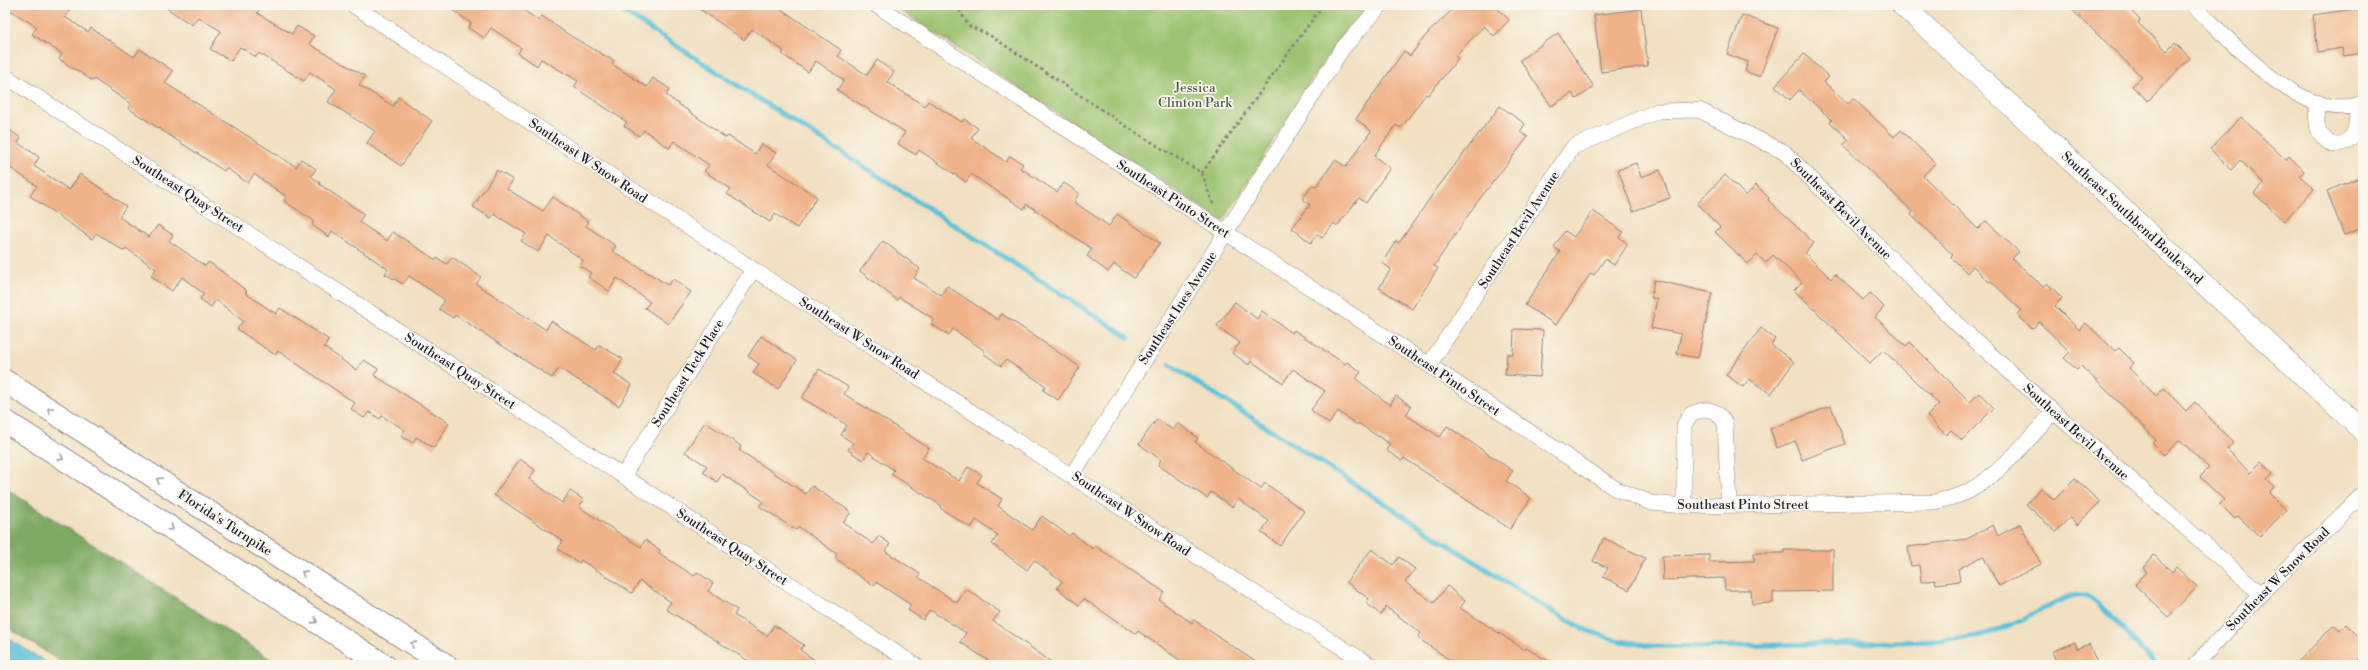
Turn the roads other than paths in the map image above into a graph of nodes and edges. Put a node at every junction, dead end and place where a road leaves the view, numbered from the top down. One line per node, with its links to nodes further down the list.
1 (353, 5): 10 (street, Southeast W Snow Road)
2 (876, 5): 9 (street, Southeast Pinto Street)
3 (1381, 5): 9 (street, Southeast Ines Avenue)
4 (1902, 5): 15 (street, Southeast Southbend Boulevard)
5 (2193, 5): 7 (street)
6 (5, 76): 17 (street, Southeast Quay Street)
7 (2316, 104): 8 (street); 8 (street)
8 (2360, 104)
9 (1226, 233): 11 (street, Southeast Pinto Street); 16 (street, Southeast Ines Avenue)
10 (753, 270): 16 (street, Southeast W Snow Road); 17 (street, Southeast Teck Place)
11 (1429, 365): 13 (street, Southeast Bevil Avenue); 20 (street, Southeast Pinto Street)
12 (5, 381): 23 (highway, Florida's Turnpike, one-way to 12)
13 (2054, 412): 19 (street, Southeast Pinto Street); 21 (street, Southeast Bevil Avenue)
14 (5, 421): 22 (highway, one-way to 22)
15 (2363, 431)
16 (1072, 475): 25 (street, Southeast W Snow Road)
17 (623, 476): 24 (street, Southeast Quay Street)
18 (2363, 494): 21 (street, Southeast W Snow Road)
19 (1729, 505): 20 (street, Southeast Pinto Street); 20 (street)
20 (1684, 506)
21 (2261, 594): 26 (street, Southeast W Snow Road)
22 (384, 665)
23 (446, 665)
24 (915, 665)
25 (1370, 665)
26 (2195, 665)

